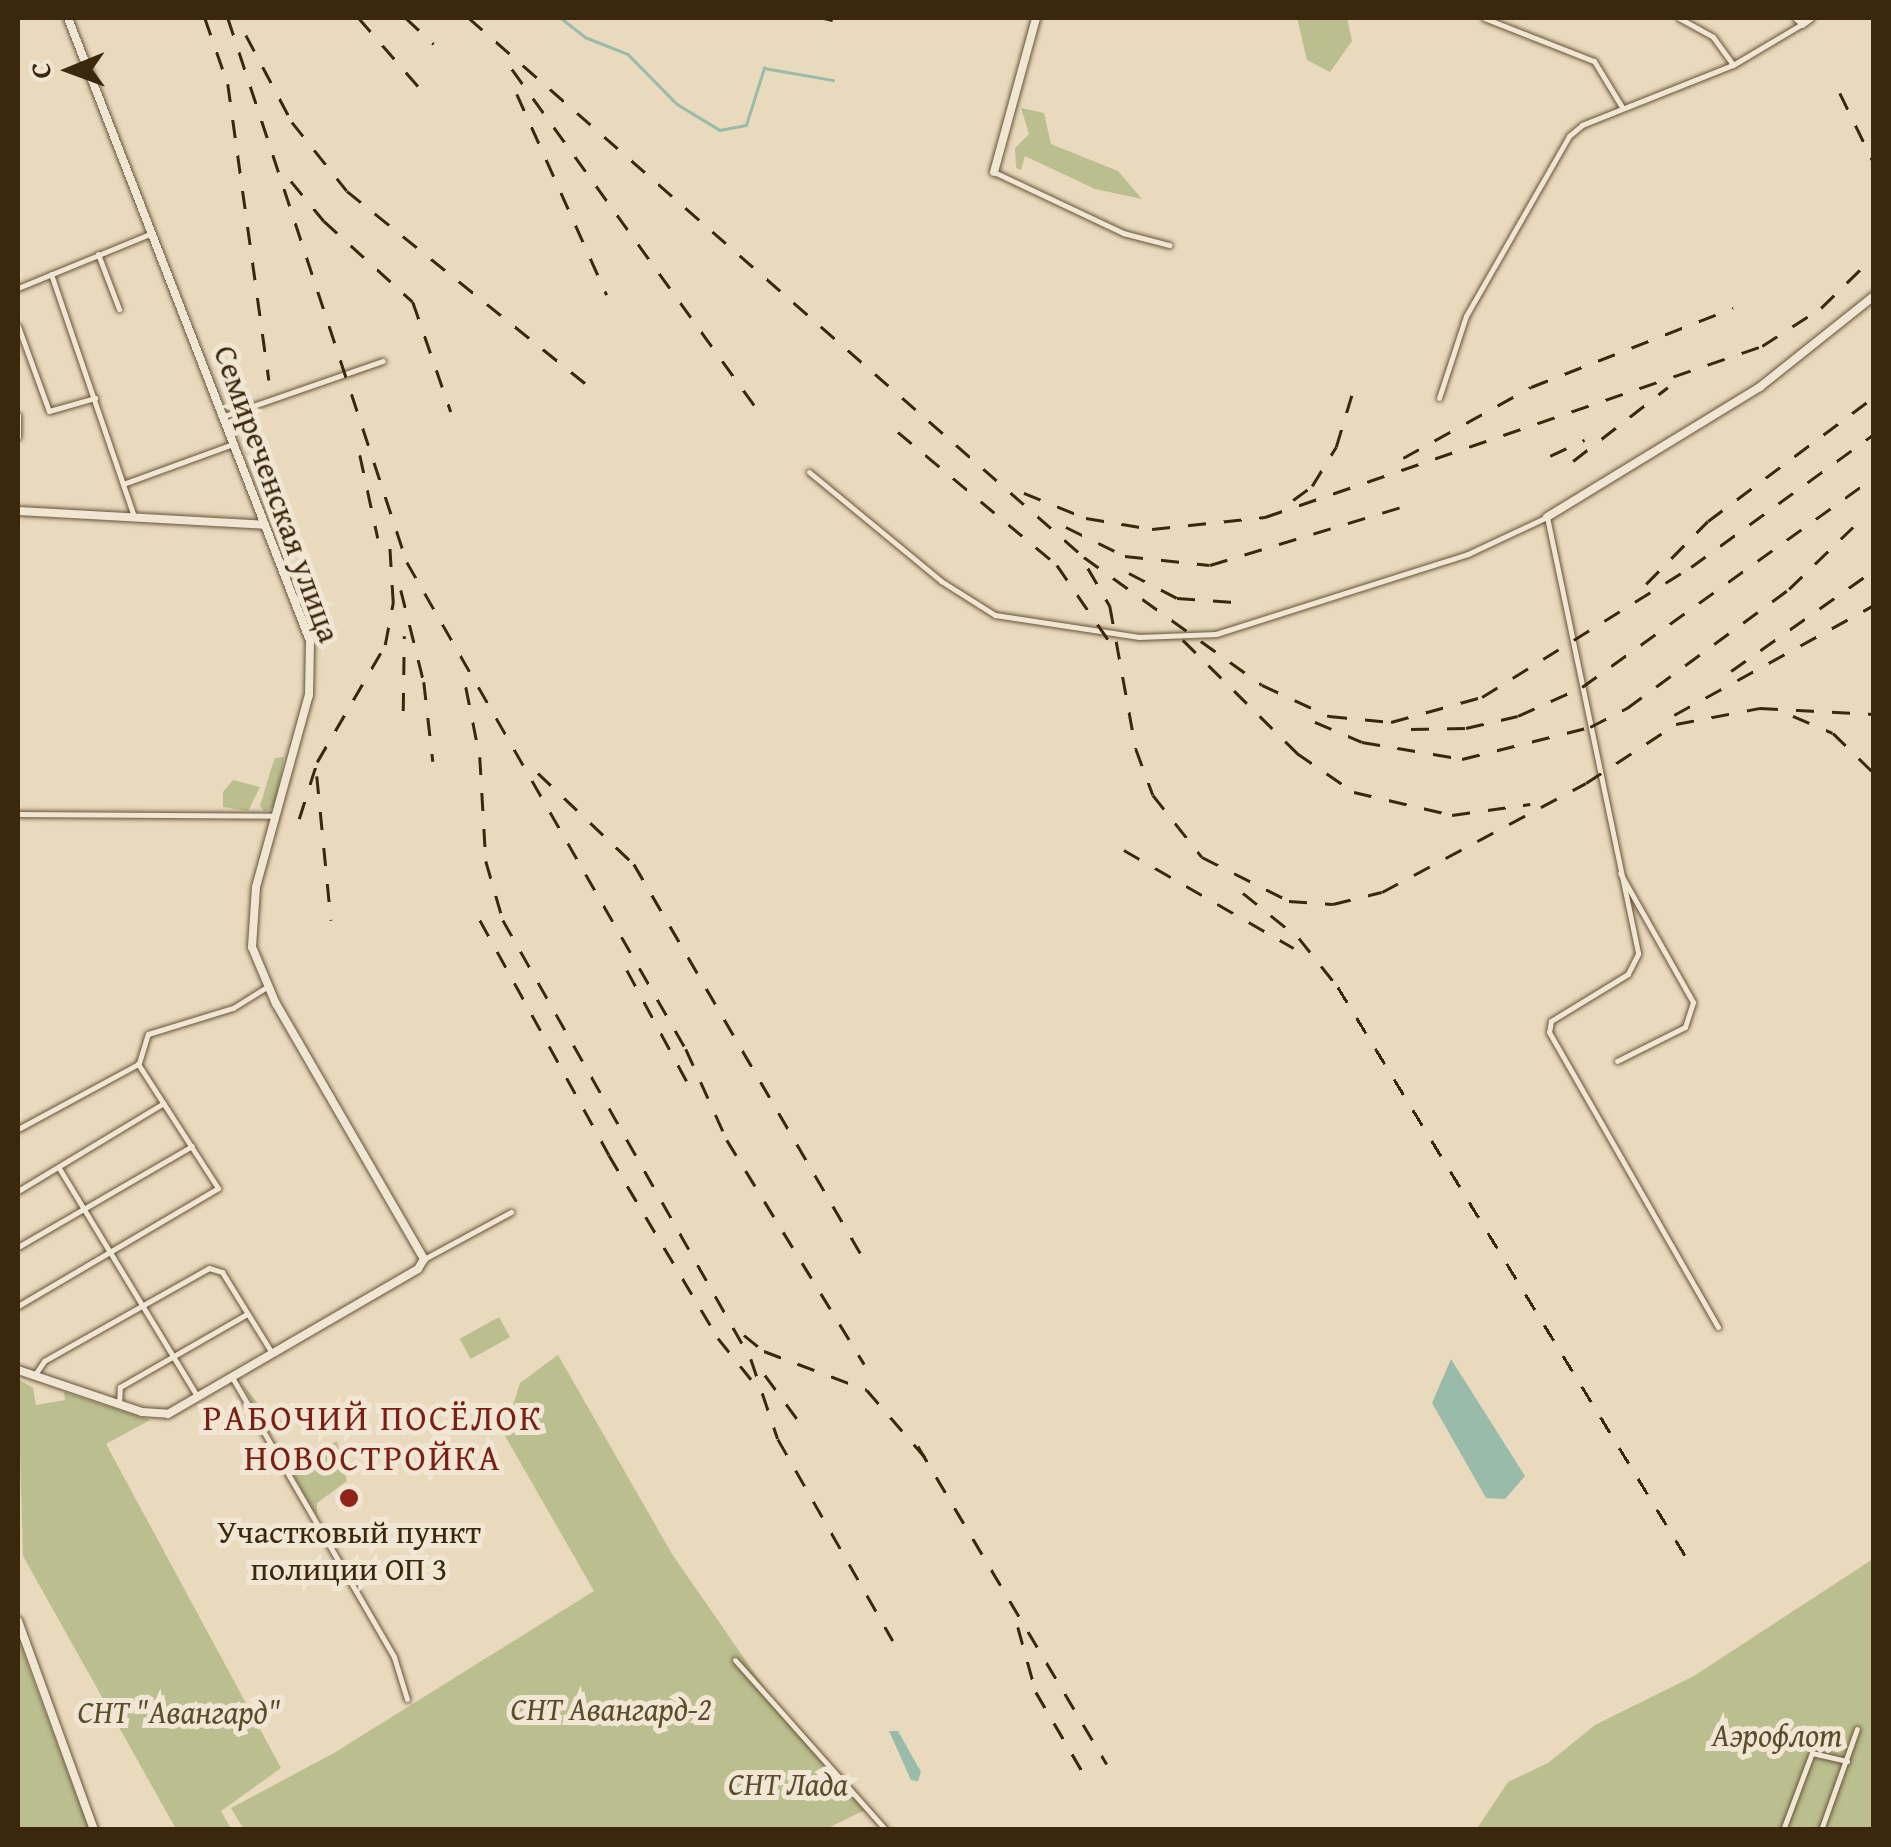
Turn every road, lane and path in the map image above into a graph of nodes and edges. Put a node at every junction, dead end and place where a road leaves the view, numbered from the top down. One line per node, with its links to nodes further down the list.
1 (68, 18): 11 (street, Семиреченская улица)
2 (1036, 18): 10 (street)
3 (1484, 18): 7 (street)
4 (1511, 18): 7 (street)
5 (1679, 18): 8 (street)
6 (1802, 20): 8 (street)
7 (1509, 26): 9 (street)
8 (1733, 64): 9 (street)
9 (1622, 108): 21 (street)
10 (994, 172): 12 (street)
11 (152, 233): 13 (street); 23 (street, Семиреченская улица)
12 (1169, 245)
13 (98, 254): 14 (street); 17 (street)
14 (51, 274): 15 (street); 20 (street)
15 (18, 288)
16 (1874, 296): 29 (street)
17 (118, 309)
18 (18, 326): 20 (street)
19 (382, 362): 23 (street)
20 (95, 398): 27 (street)
21 (1439, 398)
22 (18, 415): 24 (street)
23 (224, 416): 25 (street, Семиреченская улица)
24 (18, 437)
25 (235, 444): 27 (street); 31 (street, Семиреченская улица)
26 (809, 472): 29 (street)
27 (124, 484): 30 (street)
28 (18, 511): 30 (street)
29 (1548, 516): 34 (street)
30 (134, 517): 31 (street)
31 (265, 525): 33 (street, Семиреченская улица)
32 (18, 814): 33 (street)
33 (276, 816): 35 (street, Семиреченская улица)
34 (1619, 872): 36 (street); 51 (street)
35 (266, 987): 37 (street); 47 (street, Семиреченская улица)
36 (1617, 1061)
37 (138, 1064): 38 (street); 39 (street)
38 (164, 1104): 40 (street); 41 (street)
39 (18, 1129)
40 (192, 1146): 43 (street); 46 (street)
41 (59, 1168): 42 (street); 43 (street)
42 (18, 1191)
43 (83, 1210): 45 (street); 46 (street)
44 (511, 1212): 47 (street)
45 (18, 1247)
46 (109, 1252): 48 (street); 49 (street)
47 (424, 1259): 52 (street)
48 (140, 1304): 50 (street); 53 (street); 55 (street)
49 (18, 1306)
50 (247, 1314): 52 (street); 53 (street)
51 (1718, 1327)
52 (273, 1355): 56 (street)
53 (173, 1358): 57 (street); 58 (street)
54 (18, 1370): 55 (street)
55 (34, 1376): 58 (street)
56 (233, 1380): 57 (street); 61 (street)
57 (199, 1400): 58 (street)
58 (119, 1404)
59 (18, 1621): 64 (street)
60 (736, 1660): 65 (street)
61 (407, 1699)
62 (1857, 1729): 63 (street)
63 (1846, 1761): 66 (street); 67 (street)
64 (94, 1830)
65 (886, 1830)
66 (1782, 1830)
67 (1821, 1830)

